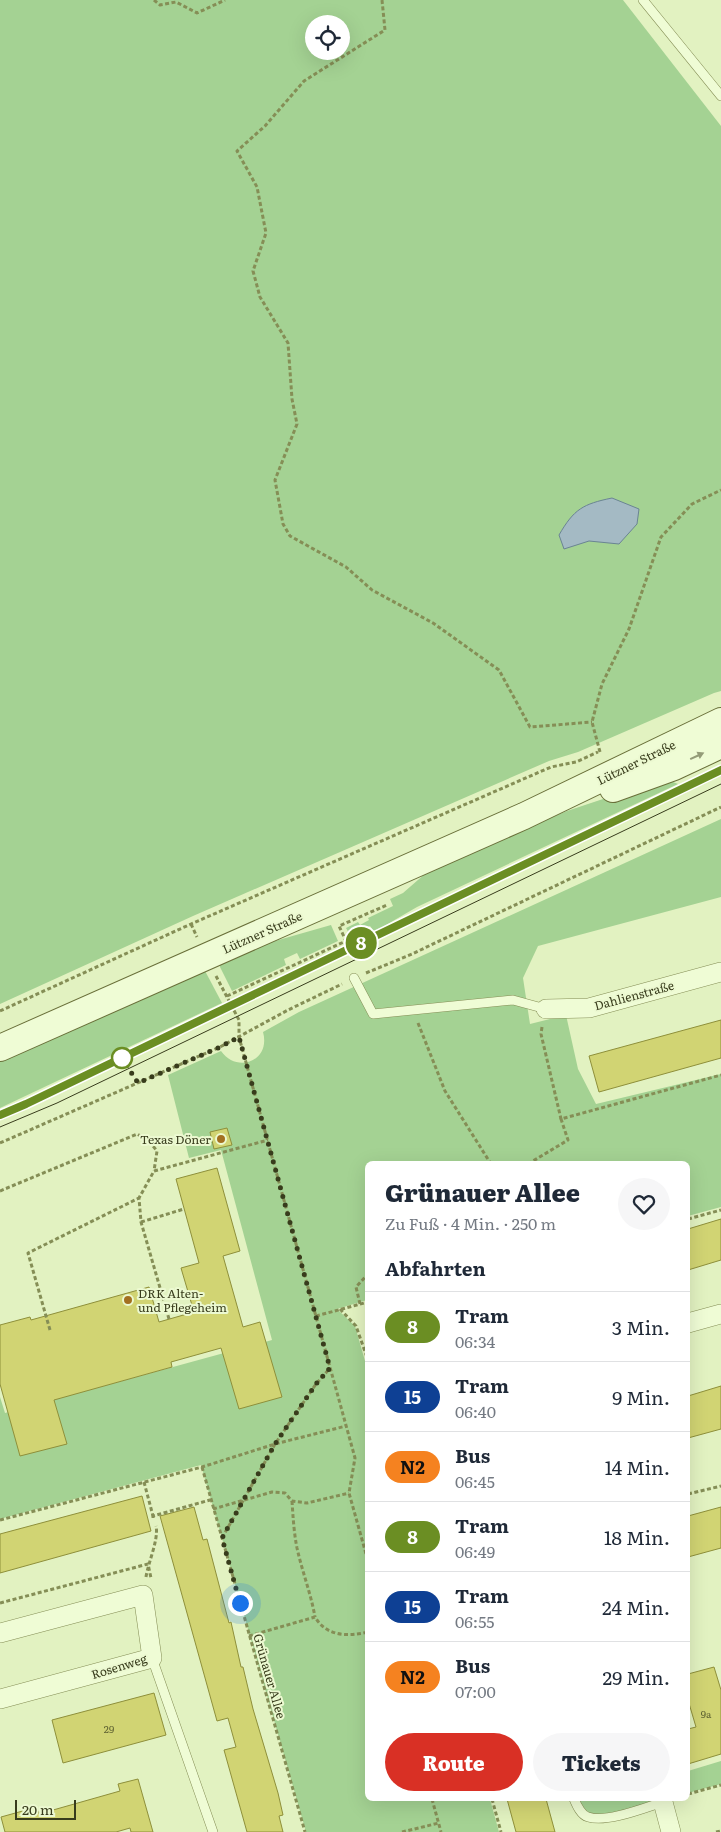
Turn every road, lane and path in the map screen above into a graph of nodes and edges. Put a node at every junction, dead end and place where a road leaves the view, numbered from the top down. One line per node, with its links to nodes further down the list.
1 (154, 0): 2 (path)
2 (225, 0)
3 (382, 0): 8 (path)
4 (643, 0): 5 (lane)
5 (721, 96)
6 (721, 490): 8 (path)
7 (721, 721): 13 (main road, Lützner Straße)
8 (592, 722): 11 (path)
9 (721, 745): 13 (main road, Lützner Straße, one-way to 9)
10 (608, 748): 11 (path)
11 (600, 752): 21 (path)
12 (721, 808): 17 (path)
13 (524, 816): 15 (main road, Lützner Straße)
14 (387, 905): 18 (path)
15 (207, 956): 18 (path); 23 (main road, Lützner Straße)
16 (721, 972): 19 (street, Dahlienstraße)
17 (354, 978): 20 (lane); 22 (path)
18 (227, 996): 22 (path)
19 (546, 1009): 20 (lane); 25 (path)
20 (413, 1010): 28 (path)
21 (0, 1011)
22 (239, 1037): 26 (path); 27 (path)
23 (0, 1048)
24 (721, 1075): 25 (path)
25 (561, 1118): 29 (path)
26 (268, 1140): 30 (path); 42 (path)
27 (0, 1143)
28 (490, 1161)
29 (533, 1161)
30 (154, 1171): 31 (path); 32 (path)
31 (0, 1191)
32 (139, 1198): 36 (path); 45 (path)
33 (184, 1209): 36 (path)
34 (721, 1210): 35 (path)
35 (690, 1218)
36 (141, 1222): 43 (path)
37 (365, 1277): 39 (path)
38 (365, 1303): 39 (path)
39 (360, 1304): 40 (path)
40 (340, 1310): 42 (path); 46 (path)
41 (721, 1314): 44 (street)
42 (316, 1316): 47 (path)
43 (169, 1319)
44 (690, 1322)
45 (50, 1330)
46 (365, 1352)
47 (330, 1368): 48 (path); 49 (path)
48 (346, 1426): 49 (path); 53 (path)
49 (275, 1444): 50 (path); 57 (path)
50 (202, 1467): 51 (path); 55 (path, Grünauer Allee)
51 (144, 1482): 55 (path); 59 (path)
52 (721, 1486): 54 (path)
53 (349, 1493): 56 (path); 62 (path)
54 (690, 1494)
55 (210, 1500): 58 (path, Grünauer Allee)
56 (292, 1501): 57 (path); 64 (path)
57 (243, 1502): 58 (path); 61 (path)
58 (213, 1509): 61 (path, Grünauer Allee)
59 (0, 1520)
60 (156, 1526): 63 (path)
61 (222, 1538): 67 (path, Grünauer Allee)
62 (365, 1550)
63 (143, 1595): 66 (street); 68 (street, Rosenweg)
64 (315, 1617): 65 (path); 67 (path)
65 (365, 1632)
66 (0, 1633)
67 (249, 1636): 79 (path, Grünauer Allee)
68 (152, 1658): 69 (street, Rosenweg); 78 (lane)
69 (0, 1699)
70 (721, 1785): 71 (path)
71 (690, 1793)
72 (433, 1801): 76 (path)
73 (493, 1801): 82 (path)
74 (575, 1801): 75 (lane)
75 (663, 1802): 83 (street)
76 (439, 1823): 80 (path); 81 (path)
77 (721, 1830): 84 (path)
78 (213, 1832)
79 (305, 1832)
80 (402, 1832)
81 (441, 1832)
82 (501, 1832)
83 (671, 1832)
84 (716, 1832)

